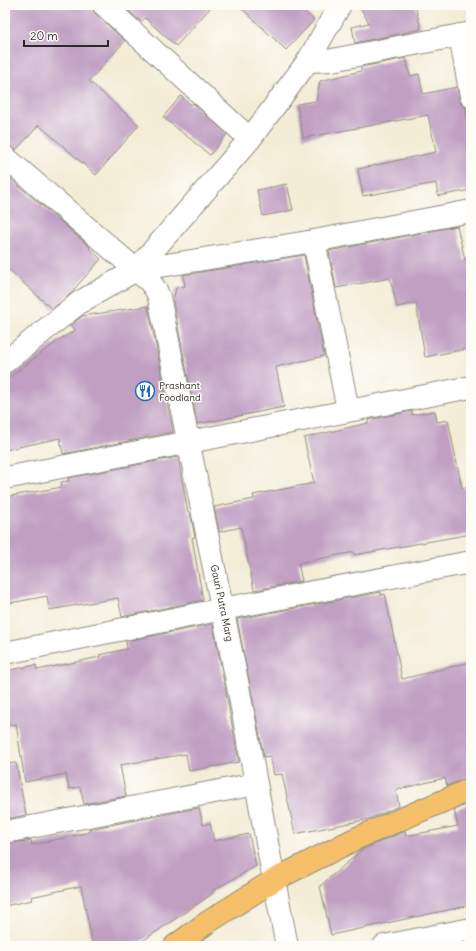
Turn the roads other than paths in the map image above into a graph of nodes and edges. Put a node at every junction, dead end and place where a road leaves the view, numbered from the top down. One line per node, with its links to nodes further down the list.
1 (104, 5): 6 (street)
2 (340, 5): 4 (street)
3 (466, 34): 4 (street); 5 (street)
4 (308, 61): 6 (street)
5 (471, 96)
6 (250, 139): 10 (street)
7 (5, 157): 10 (street, Gauri Putra Marg)
8 (471, 211): 9 (street)
9 (314, 241): 10 (street); 13 (street)
10 (136, 270): 11 (street); 14 (street, Gauri Putra Marg)
11 (5, 362)
12 (471, 387): 13 (street)
13 (348, 410): 14 (street)
14 (188, 442): 15 (street); 17 (street, Gauri Putra Marg)
15 (5, 478)
16 (471, 562): 17 (street)
17 (223, 609): 18 (street); 19 (street, Gauri Putra Marg)
18 (5, 653)
19 (256, 784): 21 (street); 22 (street, Gauri Putra Marg)
20 (471, 789): 22 (main road)
21 (5, 832)
22 (274, 880): 24 (main road); 25 (street, Gauri Putra Marg)
23 (471, 929): 26 (street)
24 (175, 946)
25 (287, 946)
26 (384, 946)

